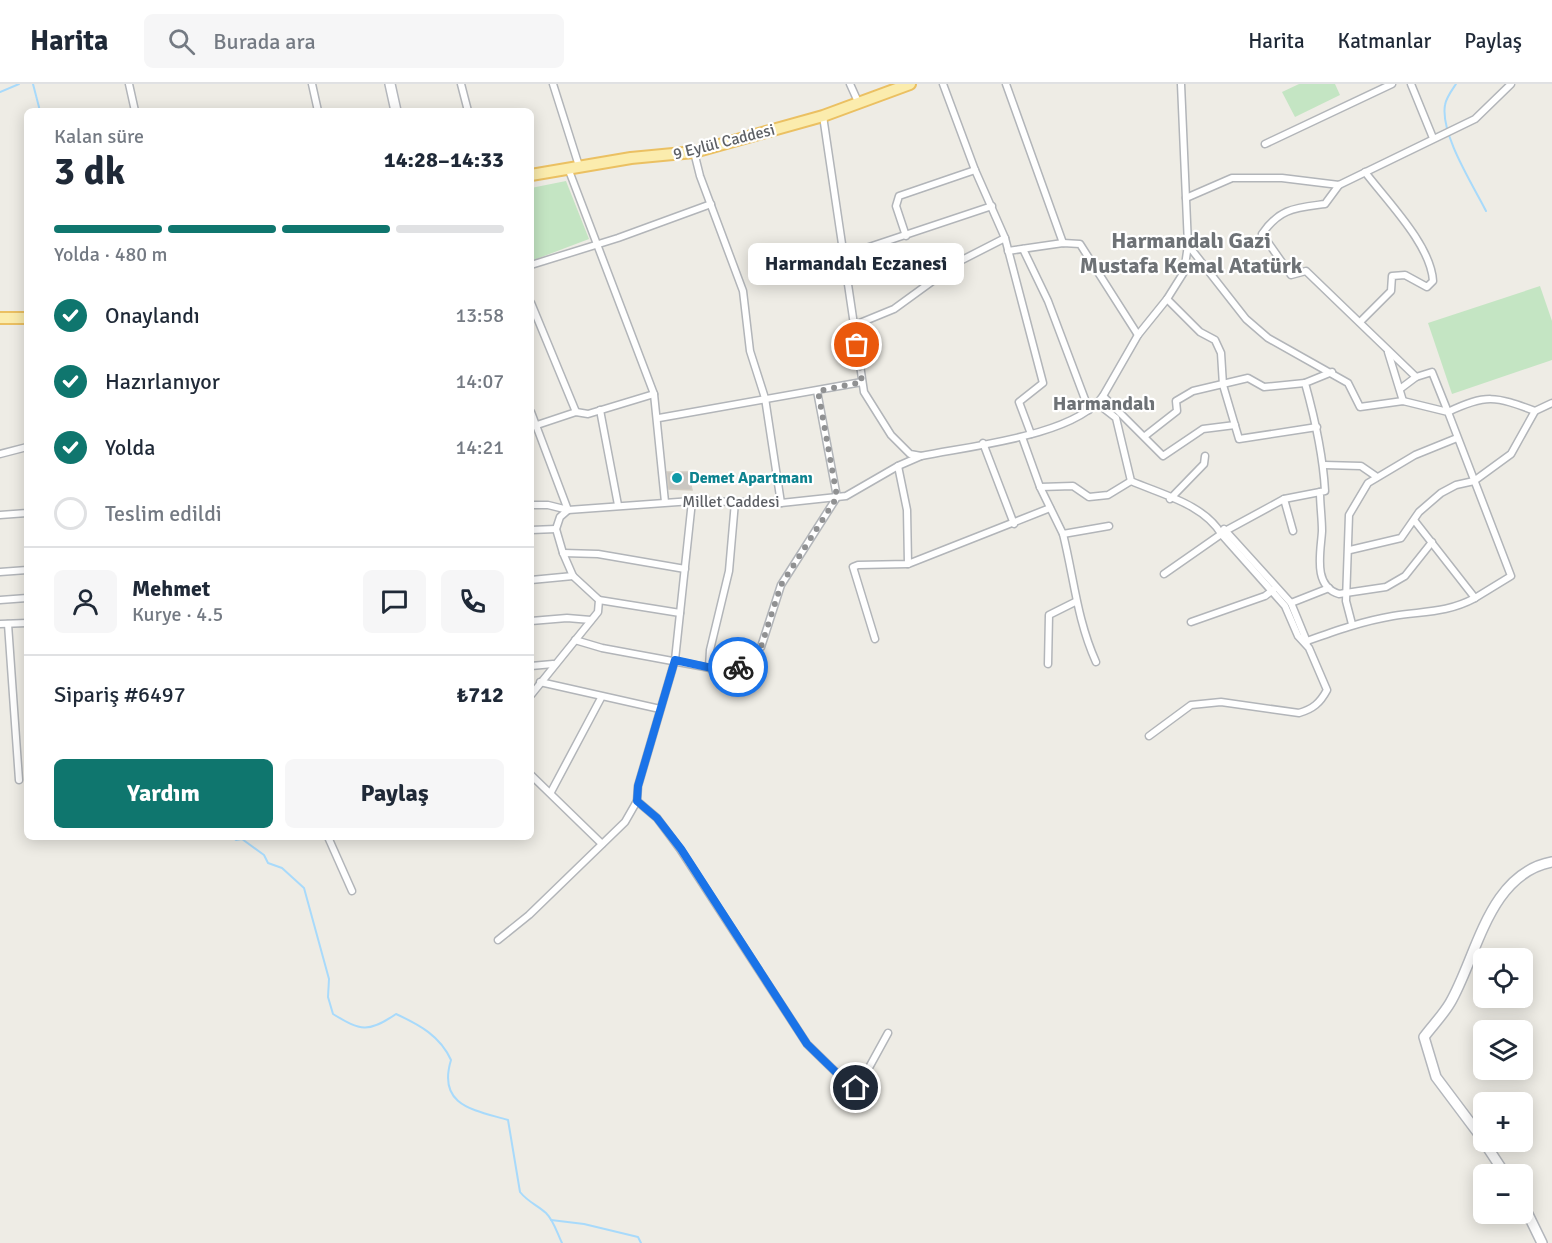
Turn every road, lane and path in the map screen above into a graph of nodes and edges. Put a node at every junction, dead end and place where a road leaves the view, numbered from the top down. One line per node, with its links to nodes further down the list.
1 (129, 84): 15 (street)
2 (312, 84): 16 (street)
3 (390, 84): 17 (street)
4 (461, 84): 18 (street)
5 (553, 84): 23 (street)
6 (850, 84): 14 (street)
7 (910, 84): 14 (main road, 9 Eylül Caddesi)
8 (944, 84): 24 (street)
9 (1006, 84): 34 (street)
10 (1180, 84): 28 (street)
11 (1392, 84): 21 (street)
12 (1411, 84): 20 (street)
13 (1511, 84): 20 (street)
14 (860, 104): 19 (main road, 9 Eylül Caddesi)
15 (134, 108)
16 (317, 108)
17 (395, 108)
18 (467, 108)
19 (823, 116): 22 (main road, 9 Eylül Caddesi); 38 (street)
20 (1433, 138): 25 (street)
21 (1265, 144)
22 (694, 152): 23 (main road, 9 Eylül Caddesi); 29 (street)
23 (574, 166): 26 (main road, 9 Eylül Caddesi); 33 (street)
24 (975, 170): 30 (street); 31 (street)
25 (1365, 172): 27 (street); 44 (street)
26 (534, 174)
27 (1339, 185): 28 (street); 44 (street)
28 (1186, 198): 35 (street)
29 (711, 204): 33 (street); 57 (street)
30 (992, 206): 31 (street); 32 (street)
31 (906, 236): 38 (street)
32 (1005, 238): 37 (street); 45 (street)
33 (597, 243): 39 (street); 55 (street)
34 (1063, 243): 36 (street); 46 (street)
35 (1188, 245): 40 (street); 48 (street)
36 (1023, 249): 37 (street); 62 (street)
37 (1008, 251): 71 (street)
38 (845, 255): 45 (street)
39 (534, 264)
40 (1167, 299): 46 (street); 52 (street)
41 (534, 310): 64 (street)
42 (0, 317): 43 (main road)
43 (24, 318)
44 (1360, 322): 47 (street)
45 (855, 325): 50 (street)
46 (1138, 335): 56 (street)
47 (1388, 351): 49 (street); 53 (street)
48 (1332, 372): 51 (street); 58 (street)
49 (1416, 377): 53 (street); 65 (street)
50 (862, 382): 54 (street); 78 (street)
51 (1305, 383): 52 (street); 70 (street)
52 (1223, 385): 68 (street); 72 (street)
53 (1400, 388): 58 (street)
54 (818, 391): 57 (street); 87 (street)
55 (654, 394): 61 (street); 66 (street)
56 (1103, 396): 59 (street); 72 (street)
57 (765, 398): 66 (street); 93 (street)
58 (1403, 401): 65 (street)
59 (1098, 404): 62 (street, Millet Caddesi); 83 (street)
60 (1552, 404): 63 (street)
61 (600, 410): 64 (street); 94 (street)
62 (1089, 410): 71 (street, Millet Caddesi)
63 (1535, 411): 65 (street); 84 (street)
64 (576, 412): 67 (street)
65 (1448, 412): 74 (street)
66 (658, 418): 91 (street)
67 (534, 425)
68 (1235, 425): 70 (street); 72 (street)
69 (534, 427): 97 (street)
70 (1317, 427): 80 (street)
71 (1031, 434): 73 (street, Millet Caddesi)
72 (1145, 436)
73 (1022, 437): 75 (street, Millet Caddesi); 85 (street)
74 (1457, 438): 82 (street); 84 (street)
75 (984, 443): 78 (street, Millet Caddesi); 101 (street)
76 (24, 448): 77 (street)
77 (0, 454)
78 (921, 456): 81 (street, Millet Caddesi)
79 (1205, 456): 88 (street)
80 (1324, 465): 82 (street); 86 (street)
81 (898, 466): 87 (street, Millet Caddesi); 111 (street)
82 (1377, 477): 109 (street)
83 (1131, 481): 85 (street); 88 (street)
84 (1474, 481): 100 (street); 122 (street)
85 (1040, 487): 96 (street)
86 (1320, 492): 89 (street); 118 (street)
87 (837, 497): 93 (street, Millet Caddesi); 143 (street)
88 (1170, 499): 106 (street)
89 (1284, 499): 105 (street); 106 (street)
90 (692, 501): 91 (street, Millet Caddesi); 92 (street, Millet Caddesi); 112 (street)
91 (665, 502): 94 (street, Millet Caddesi)
92 (735, 502): 93 (street, Millet Caddesi); 143 (street)
93 (781, 503)
94 (618, 504): 97 (street, Millet Caddesi)
95 (534, 505): 97 (street, Millet Caddesi)
96 (1050, 508): 101 (street); 107 (street)
97 (568, 510): 103 (street)
98 (24, 513): 99 (street)
99 (0, 515)
100 (1414, 520): 108 (street); 109 (street)
101 (1014, 524): 111 (street)
102 (1109, 526): 107 (street)
103 (556, 529): 104 (street); 110 (street)
104 (534, 530)
105 (1293, 531)
106 (1224, 532): 115 (street); 119 (street); 126 (street)
107 (1063, 534): 125 (street)
108 (1432, 542): 120 (street); 122 (street)
109 (1350, 550): 120 (street)
110 (563, 553): 112 (street); 116 (street)
111 (908, 564): 135 (street)
112 (685, 569): 127 (street)
113 (24, 570): 114 (street)
114 (0, 572)
115 (1164, 574)
116 (573, 576): 117 (street); 124 (street)
117 (534, 580)
118 (1329, 588): 120 (street); 126 (street)
119 (1273, 590): 130 (street); 137 (street)
120 (1346, 594): 134 (street)
121 (24, 598): 123 (street)
122 (1475, 598): 134 (street)
123 (0, 600)
124 (598, 600): 127 (street); 128 (street)
125 (1075, 602): 139 (street); 141 (street)
126 (1291, 603): 137 (street)
127 (680, 613): 138 (street)
128 (591, 620): 129 (street); 136 (street)
129 (534, 621)
130 (1191, 622)
131 (24, 623): 133 (street)
132 (0, 624): 133 (street)
133 (8, 624): 150 (street)
134 (1352, 624): 137 (street)
135 (875, 639)
136 (576, 640): 138 (street); 140 (street)
137 (1308, 644): 148 (street)
138 (675, 660): 143 (street); 147 (street)
139 (1096, 662)
140 (553, 664): 142 (street); 144 (street)
141 (1048, 664)
142 (534, 666)
143 (709, 668)
144 (540, 682): 145 (street); 146 (street)
145 (534, 691)
146 (601, 698): 147 (street); 151 (street)
147 (660, 709): 152 (street)
148 (1149, 736)
149 (534, 778): 151 (street)
150 (19, 780)
151 (551, 792): 154 (street)
152 (637, 801): 154 (street); 158 (street)
153 (329, 840): 156 (street)
154 (603, 844): 157 (street)
155 (1552, 862): 159 (street)
156 (352, 891)
157 (498, 940)
158 (888, 1033)
159 (1473, 1126)
160 (1533, 1224): 161 (street)
161 (1542, 1243)

